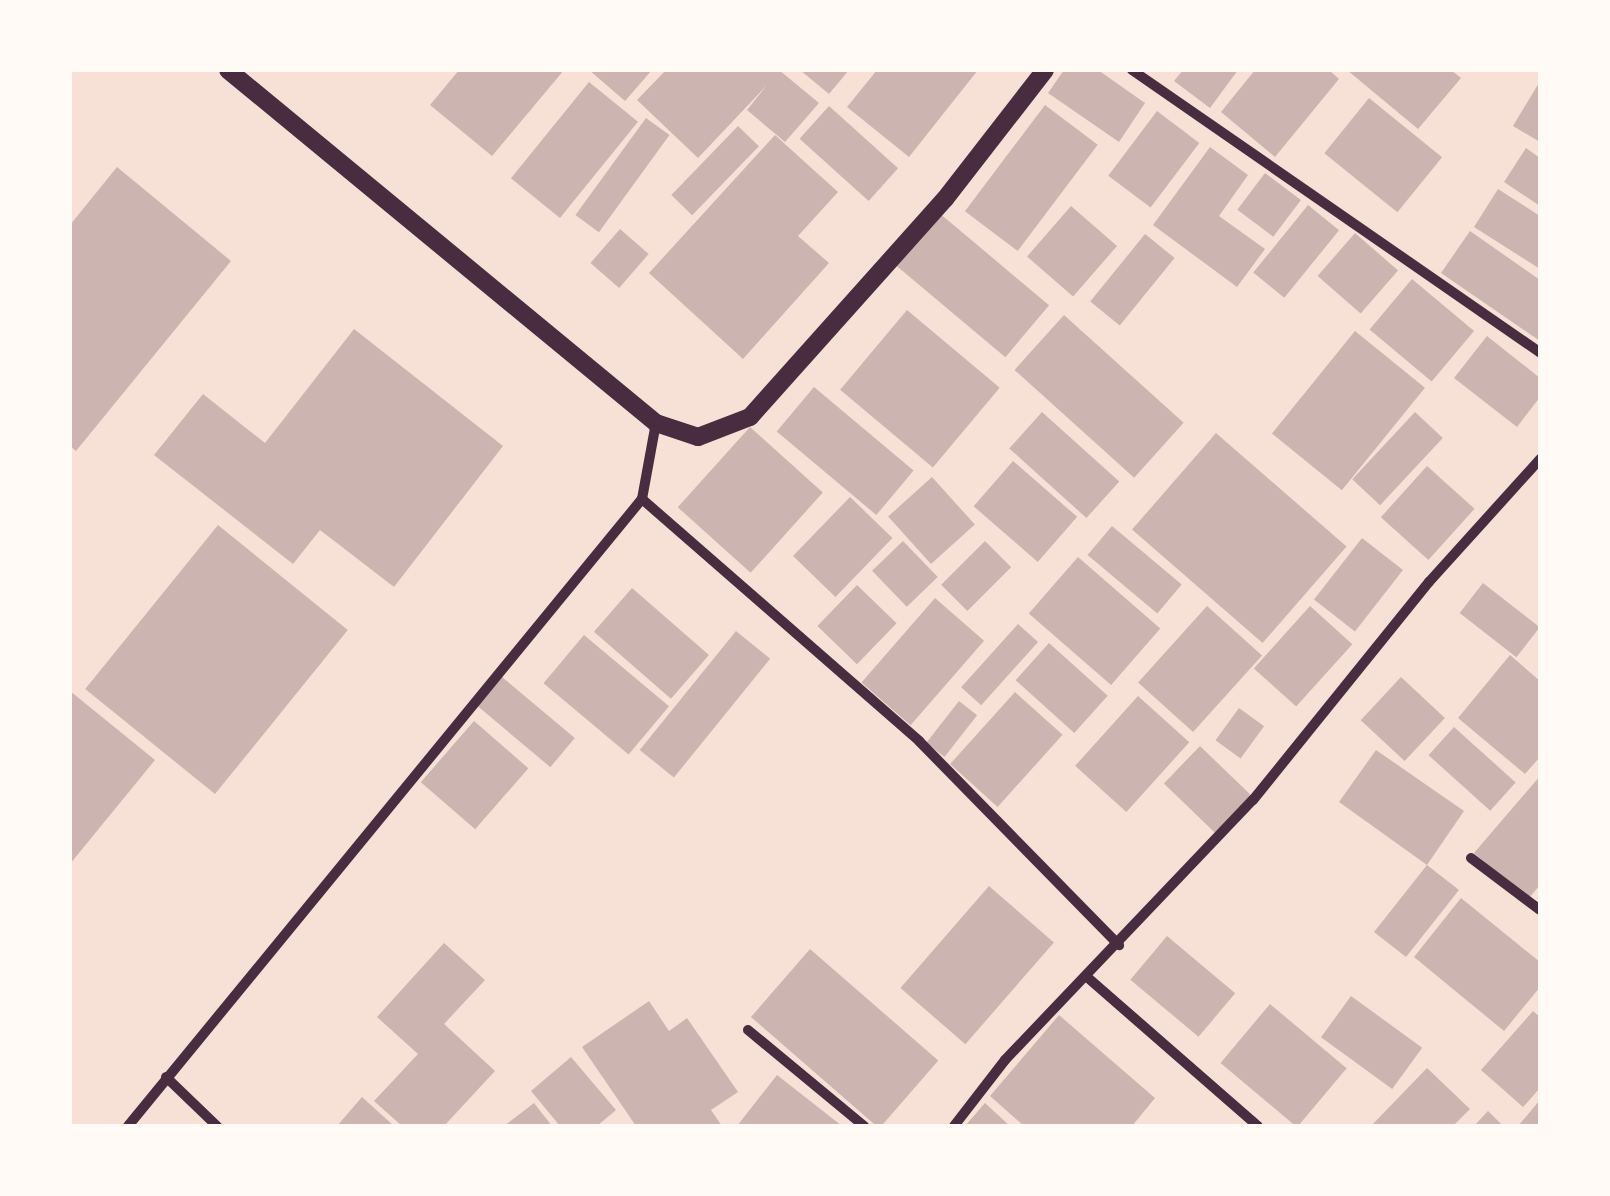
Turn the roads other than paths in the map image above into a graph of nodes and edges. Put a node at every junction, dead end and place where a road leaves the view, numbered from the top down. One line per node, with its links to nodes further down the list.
1 (228, 70): 5 (street)
2 (1045, 70): 5 (street)
3 (1132, 70): 4 (street)
4 (1540, 353)
5 (656, 424): 7 (street)
6 (1540, 460): 10 (street)
7 (642, 499): 10 (street); 13 (street)
8 (1471, 858): 9 (street)
9 (1540, 910)
10 (1119, 944): 11 (street)
11 (1087, 978): 17 (street); 18 (street)
12 (748, 1030): 16 (street)
13 (166, 1077): 14 (street); 15 (street)
14 (128, 1126)
15 (217, 1126)
16 (864, 1126)
17 (954, 1126)
18 (1258, 1126)

